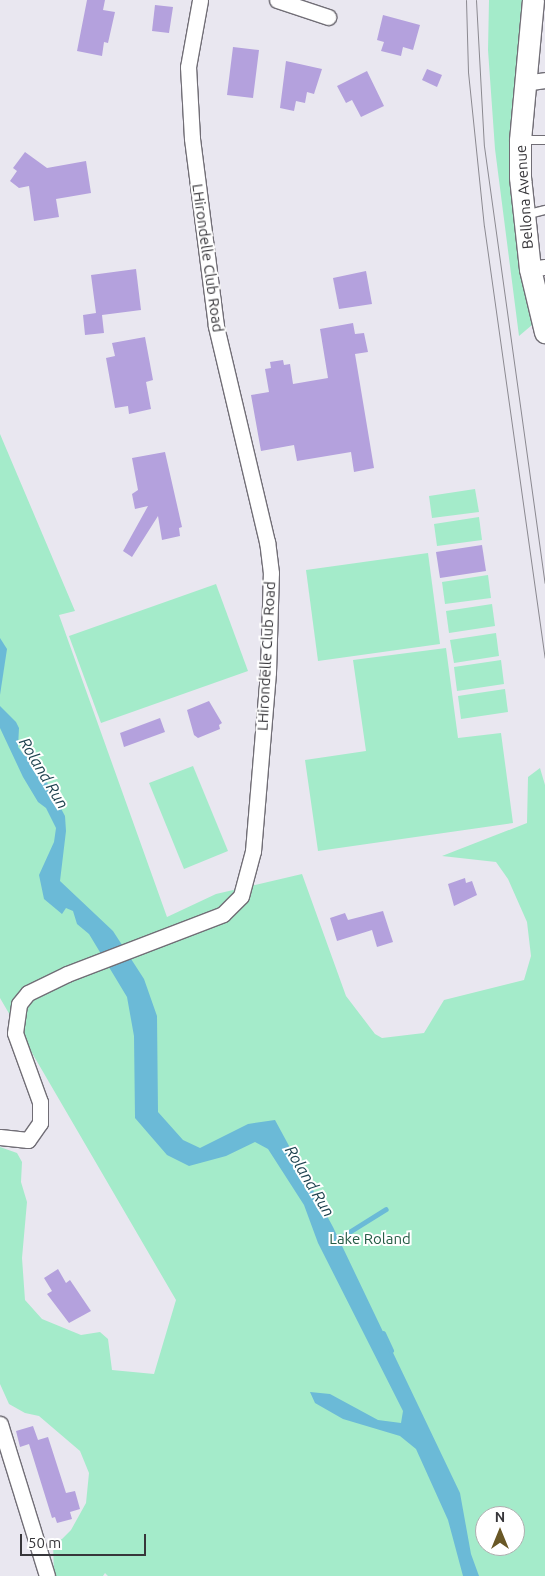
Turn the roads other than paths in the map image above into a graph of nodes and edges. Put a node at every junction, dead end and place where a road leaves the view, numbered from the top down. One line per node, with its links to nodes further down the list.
1 (200, 0): 13 (street, LHirondelle Club Road)
2 (277, 0): 4 (street)
3 (533, 0): 6 (main road, Bellona Avenue)
4 (328, 17)
5 (545, 80): 6 (street)
6 (524, 83): 7 (main road, Bellona Avenue)
7 (520, 140): 8 (lane); 10 (main road, Bellona Avenue)
8 (545, 140)
9 (545, 210): 10 (lane)
10 (523, 215): 11 (main road, Bellona Avenue)
11 (537, 268): 12 (main road, Bellona Avenue)
12 (545, 332)
13 (0, 1137)
14 (0, 1424): 15 (street)
15 (47, 1576)

